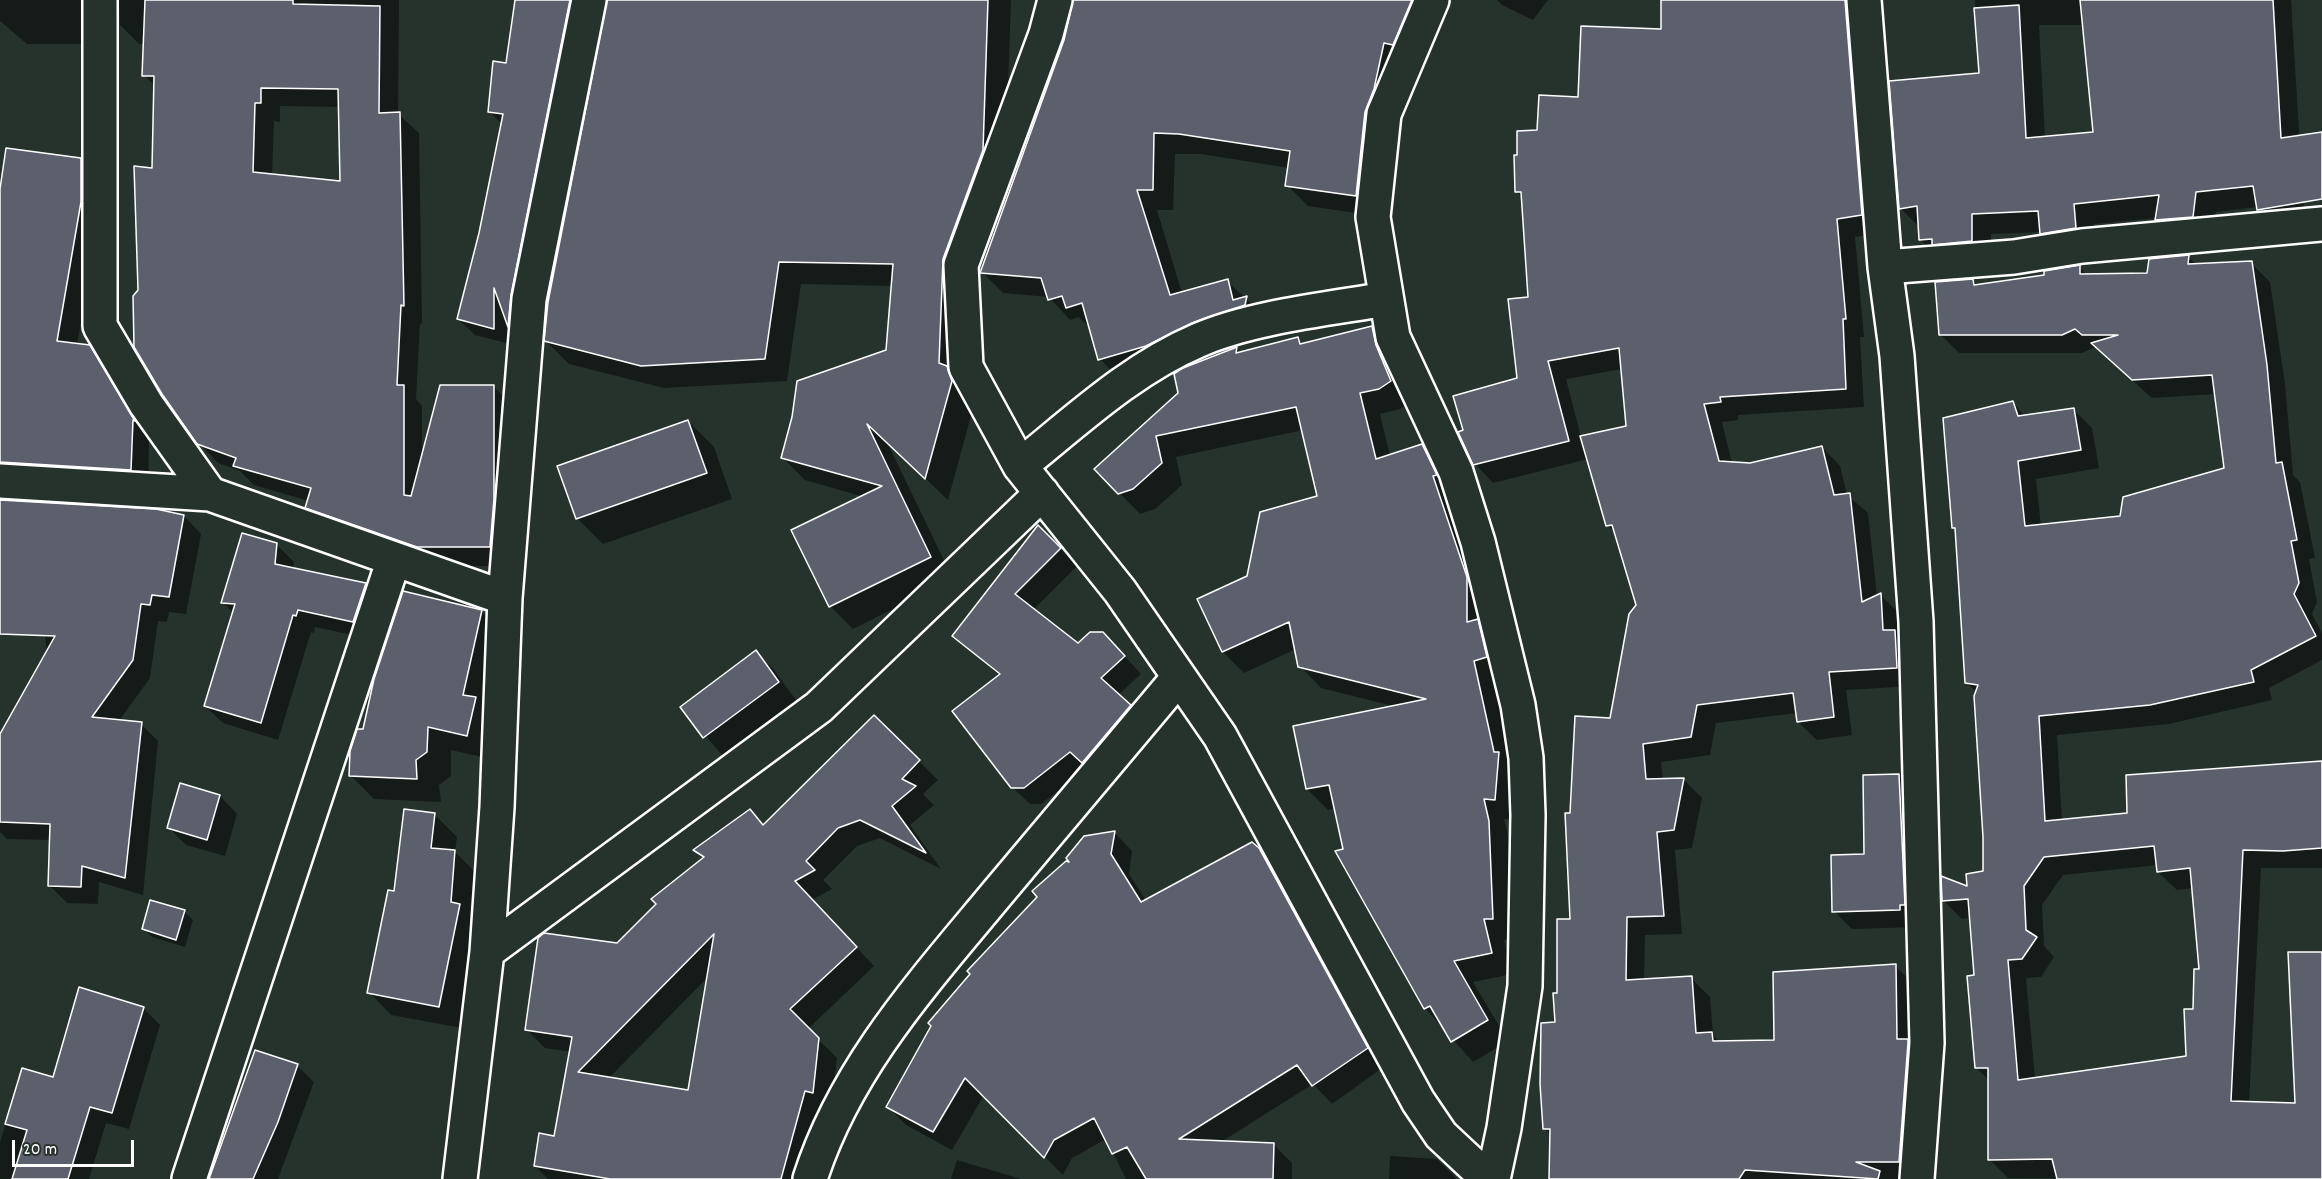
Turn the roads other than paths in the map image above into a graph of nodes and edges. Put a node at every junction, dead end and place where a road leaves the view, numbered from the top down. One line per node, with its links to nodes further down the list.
1 (100, 0): 12 (street)
2 (589, 0): 14 (street)
3 (1055, 0): 9 (street)
4 (1432, 0): 8 (street)
5 (1864, 0): 7 (street)
6 (2322, 224): 7 (street)
7 (1885, 267): 22 (street)
8 (1386, 299): 9 (street); 21 (street)
9 (1020, 466): 11 (street)
10 (0, 482): 12 (street)
11 (1041, 493): 15 (street); 16 (street)
12 (210, 494): 13 (street)
13 (394, 559): 14 (street); 17 (street)
14 (505, 598): 16 (street)
15 (1179, 677): 19 (street); 20 (street)
16 (488, 952): 18 (street)
17 (189, 1179)
18 (460, 1179)
19 (810, 1179)
20 (1488, 1179)
21 (1493, 1179)
22 (1917, 1179)

